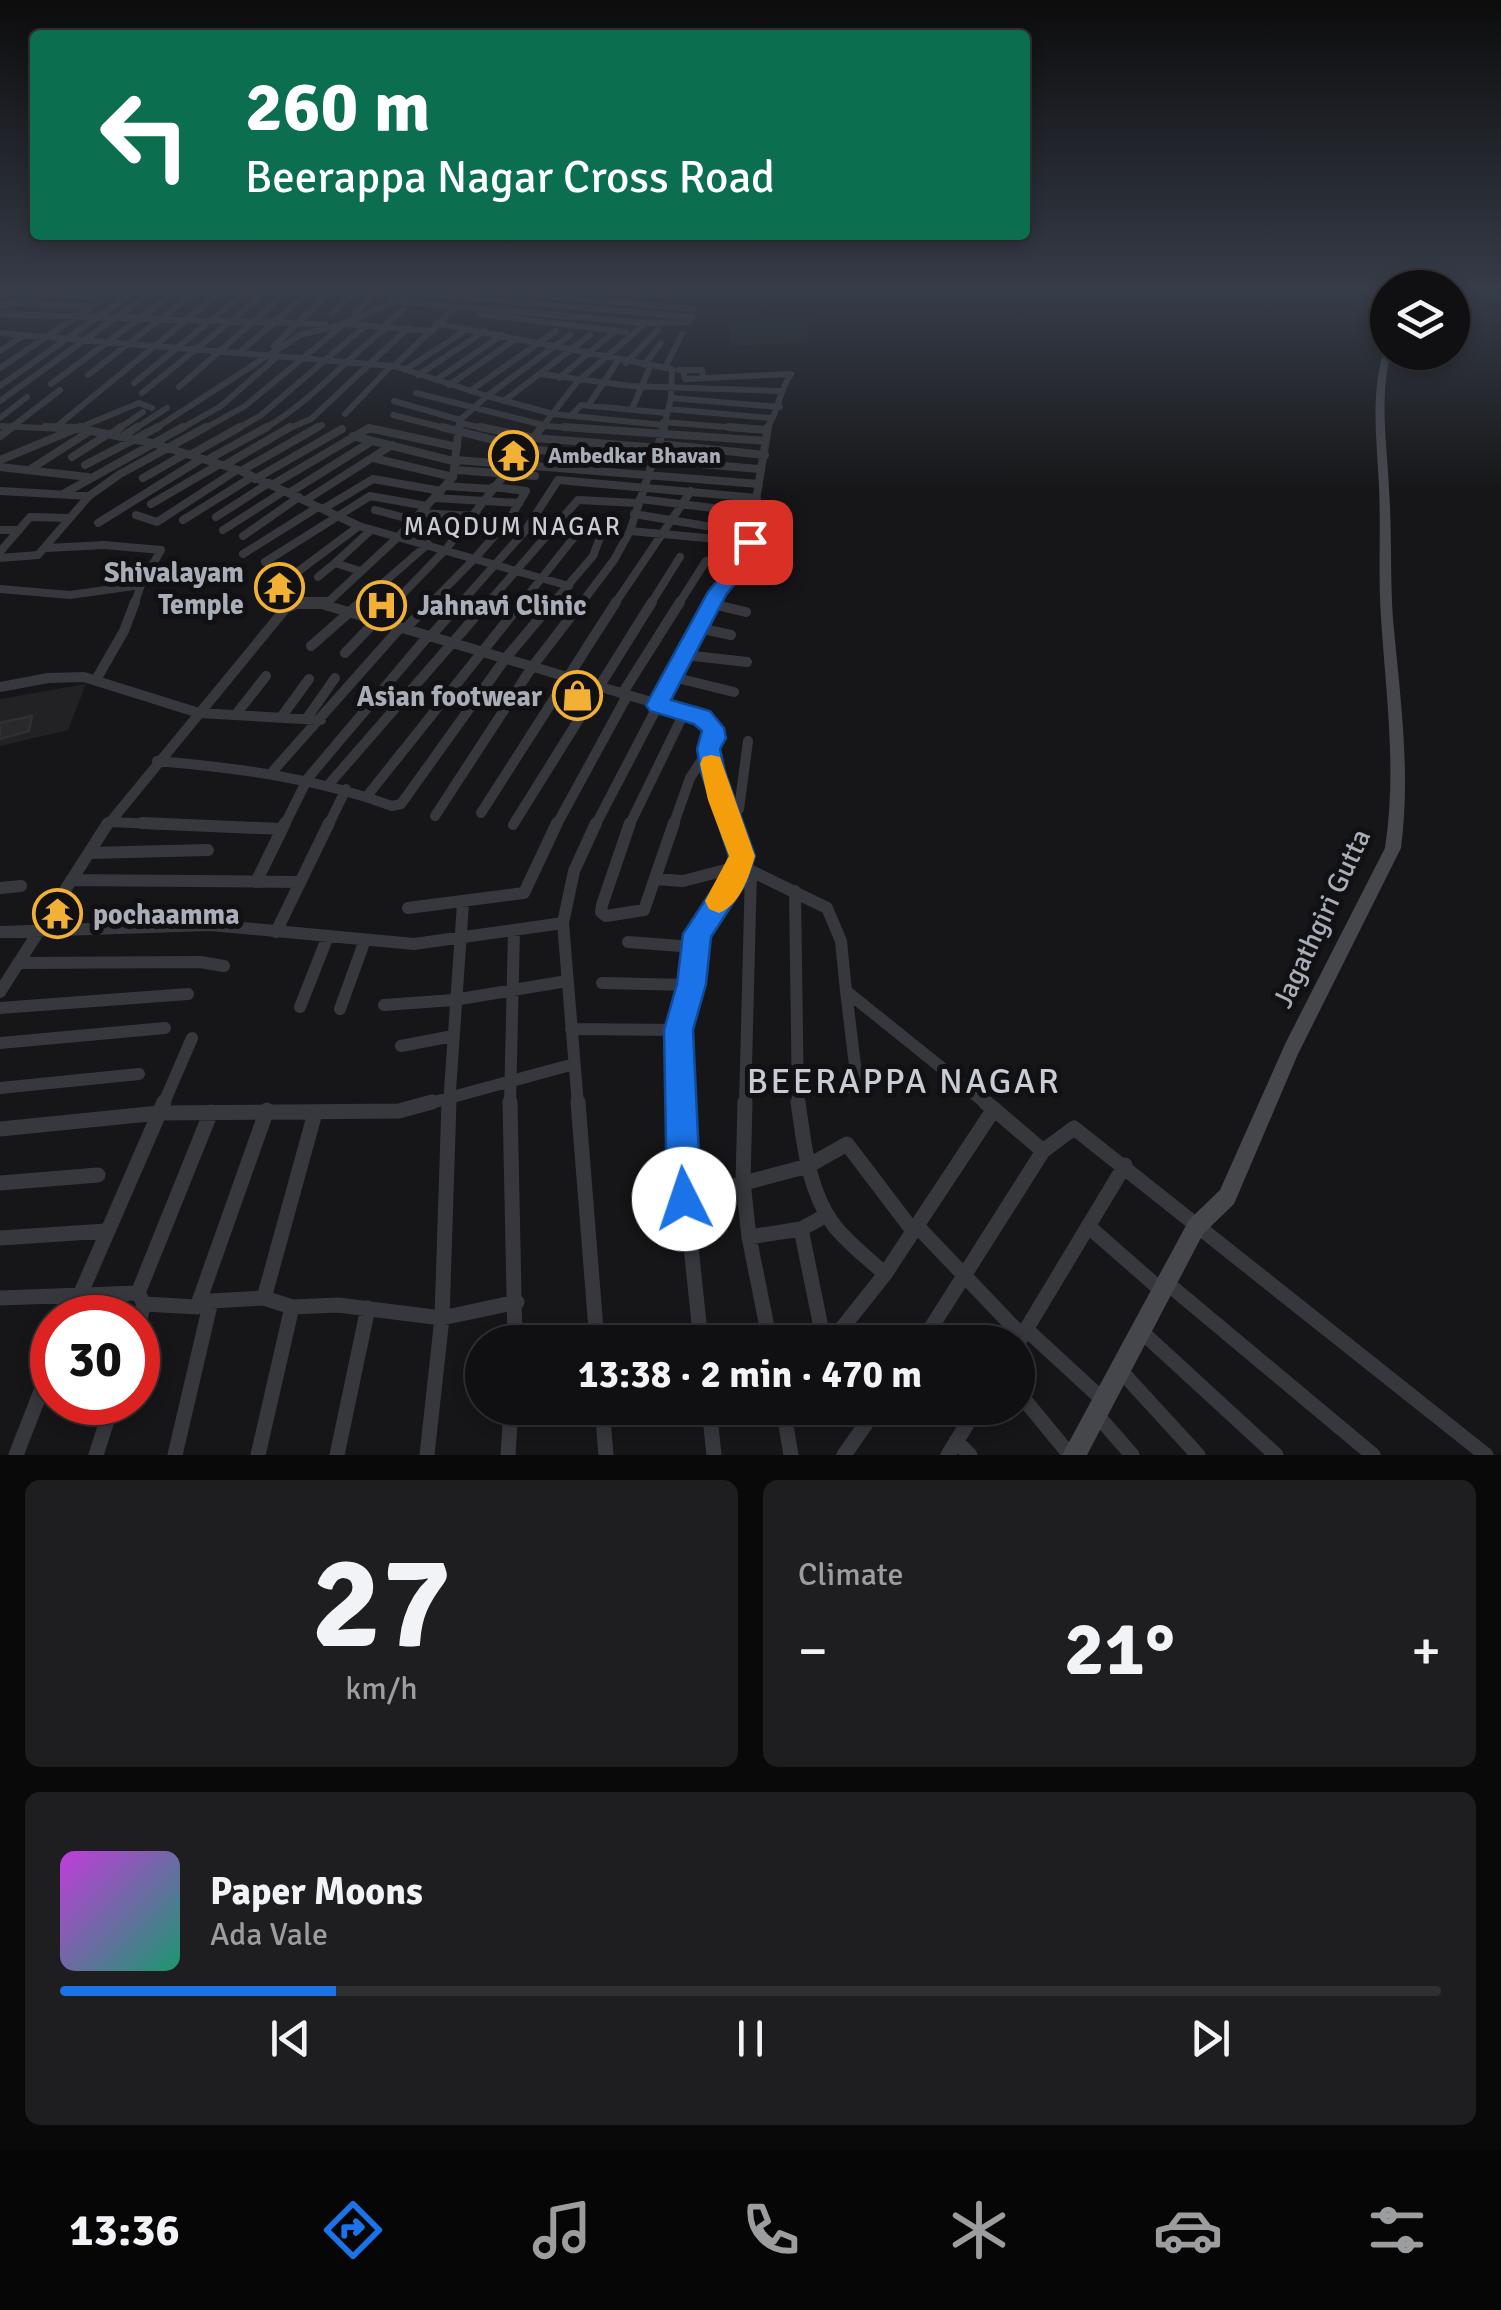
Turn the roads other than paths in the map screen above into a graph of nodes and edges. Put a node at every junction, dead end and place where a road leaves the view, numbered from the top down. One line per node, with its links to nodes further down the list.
1 (40, 358): 46 (street)
2 (63, 358): 60 (street)
3 (86, 358): 44 (street)
4 (111, 358): 38 (street)
5 (137, 358): 81 (street)
6 (164, 358): 43 (street)
7 (186, 358): 55 (street)
8 (216, 358): 48 (street)
9 (263, 358): 91 (street)
10 (265, 358): 95 (street)
11 (302, 358): 28 (street); 100 (street)
12 (324, 358): 28 (street)
13 (348, 358): 29 (street)
14 (374, 358): 31 (street)
15 (402, 358): 32 (street)
16 (423, 358): 35 (street)
17 (444, 358): 39 (street)
18 (468, 358): 41 (street)
19 (490, 358): 45 (street)
20 (517, 358): 52 (street)
21 (540, 358): 57 (street)
22 (561, 358): 37 (street)
23 (582, 358): 40 (street)
24 (602, 358): 30 (street); 42 (street)
25 (627, 358): 30 (street)
26 (652, 358): 33 (street)
27 (672, 358): 34 (street)
28 (321, 360): 29 (street); 101 (street)
29 (343, 362): 31 (street); 105 (street)
30 (622, 362): 33 (street); 47 (street)
31 (367, 364): 32 (street); 109 (street)
32 (393, 366): 35 (street); 70 (street)
33 (647, 366): 34 (street); 51 (street)
34 (668, 369): 53 (street); 56 (street)
35 (405, 370): 39 (street)
36 (1381, 370): 300 (street, Jagathgiri Gutta)
37 (540, 374): 40 (street); 59 (street)
38 (88, 375)
39 (418, 375): 41 (street)
40 (558, 378): 42 (street)
41 (436, 380): 45 (street)
42 (577, 382): 47 (street); 71 (street)
43 (134, 383)
44 (51, 384)
45 (449, 385): 52 (street)
46 (0, 386)
47 (598, 386): 49 (street); 62 (street)
48 (179, 388)
49 (622, 388): 51 (street); 67 (street)
50 (60, 390): 79 (street)
51 (642, 390): 56 (street); 68 (street)
52 (470, 391): 57 (street)
53 (780, 391): 56 (street); 63 (street)
54 (416, 392): 66 (street)
55 (142, 393)
56 (670, 394): 63 (street); 83 (street)
57 (487, 396): 59 (street); 66 (street)
58 (27, 397): 74 (street)
59 (504, 401): 71 (street)
60 (0, 402)
61 (394, 402): 77 (street)
62 (588, 406): 67 (street); 73 (street)
63 (780, 407): 75 (street)
64 (152, 408): 82 (street)
65 (167, 408): 89 (street)
66 (471, 408): 77 (street); 80 (street)
67 (613, 408): 68 (street)
68 (632, 409): 83 (street)
69 (143, 412): 87 (street)
70 (346, 414)
71 (554, 414): 73 (street); 80 (street)
72 (394, 416): 77 (street)
73 (571, 416): 83 (street)
74 (0, 418)
75 (771, 418): 83 (street); 85 (street)
76 (322, 425): 114 (street)
77 (458, 425): 92 (street); 96 (street); 98 (street)
78 (0, 426): 79 (street)
79 (12, 426): 81 (street); 88 (street)
80 (546, 426): 83 (street); 92 (street)
81 (56, 428): 82 (street)
82 (76, 428): 86 (street); 107 (street)
83 (663, 428): 85 (street); 92 (street); 94 (street); 102 (street); 106 (street)
84 (342, 429): 120 (street)
85 (766, 430): 94 (street)
86 (91, 431): 87 (street); 113 (street)
87 (110, 434): 89 (street); 103 (street)
88 (0, 436)
89 (123, 436): 91 (street)
90 (354, 436): 93 (street); 98 (street); 122 (street)
91 (133, 438): 95 (street); 110 (street)
92 (535, 438): 99 (street)
93 (372, 441): 97 (street); 128 (street)
94 (766, 441): 102 (street)
95 (152, 443): 100 (street); 118 (street)
96 (506, 443)
97 (392, 445): 104 (street); 111 (street)
98 (458, 447): 111 (street)
99 (526, 449): 106 (street); 108 (street)
100 (170, 450): 101 (street); 131 (street)
101 (188, 454): 105 (street); 119 (street)
102 (765, 455): 112 (street)
103 (72, 457)
104 (373, 458): 111 (street); 132 (street)
105 (204, 460): 109 (street); 154 (street)
106 (655, 460): 112 (street); 116 (street)
107 (1, 462): 113 (street)
108 (512, 462): 111 (street); 115 (street); 116 (street)
109 (221, 465): 114 (street); 138 (street)
110 (85, 466)
111 (456, 467): 115 (street); 129 (street)
112 (759, 469): 123 (street)
113 (28, 470): 118 (street)
114 (239, 470): 120 (street); 145 (street)
115 (504, 474): 117 (street); 125 (street)
116 (648, 474): 123 (street); 124 (street)
117 (535, 476)
118 (88, 478): 130 (street)
119 (144, 478)
120 (254, 478): 122 (street); 151 (street)
121 (586, 482): 124 (street); 135 (street); 179 (street)
122 (270, 484): 128 (street); 149 (street)
123 (759, 484): 133 (street)
124 (644, 486): 126 (street); 136 (street)
125 (492, 488): 129 (street); 134 (street); 137 (street)
126 (691, 491): 133 (street); 139 (street)
127 (0, 492): 130 (street)
128 (287, 492): 132 (street); 160 (street)
129 (441, 492): 134 (street); 140 (street); 142 (street)
130 (63, 494): 131 (street)
131 (89, 496): 148 (street)
132 (302, 498): 140 (street); 165 (street)
133 (756, 498): 143 (street)
134 (483, 500): 137 (street); 146 (street)
135 (578, 500): 136 (street); 180 (street)
136 (639, 501): 139 (street); 144 (street)
137 (518, 503): 150 (street)
138 (151, 504)
139 (684, 505): 143 (street); 152 (street)
140 (321, 508): 147 (street); 172 (street)
141 (375, 510): 142 (street)
142 (420, 513): 146 (street); 147 (street); 166 (street)
143 (754, 513): 157 (street)
144 (634, 514): 152 (street); 163 (street)
145 (136, 515)
146 (472, 515): 150 (street); 162 (street)
147 (338, 516): 156 (street); 177 (street)
148 (68, 518): 159 (street); 170 (street)
149 (216, 518)
150 (510, 518): 164 (street)
151 (183, 520)
152 (674, 521): 157 (street); 167 (street)
153 (606, 522): 186 (street)
154 (98, 523)
155 (584, 525): 184 (street)
156 (360, 526): 161 (street); 182 (street)
157 (752, 526): 168 (street)
158 (0, 530): 159 (street)
159 (19, 530): 173 (street)
160 (223, 530)
161 (372, 530): 166 (street); 178 (street)
162 (462, 530): 164 (street); 171 (street)
163 (630, 531): 167 (street); 204 (street)
164 (497, 534): 174 (street)
165 (243, 536)
166 (398, 537): 169 (street); 181 (street)
167 (661, 537): 168 (street); 209 (street)
168 (750, 542): 176 (street)
169 (428, 544): 171 (street); 191 (street)
170 (47, 548): 173 (street); 185 (street)
171 (447, 548): 174 (street); 192 (street)
172 (243, 554)
173 (0, 555)
174 (476, 557): 179 (street); 193 (street)
175 (680, 557): 212 (street)
176 (744, 560): 188 (street); 214 (street)
177 (265, 562)
178 (335, 563): 181 (street); 183 (street)
179 (495, 563): 180 (street); 196 (street)
180 (519, 571): 184 (street); 197 (street)
181 (360, 572): 189 (street)
182 (296, 573)
183 (318, 577)
184 (540, 578): 186 (street); 200 (street)
185 (141, 585): 187 (street); 207 (street)
186 (569, 586): 202 (street)
187 (0, 589)
188 (712, 604): 190 (street); 194 (street)
189 (325, 605): 191 (street); 216 (street)
190 (746, 612)
191 (350, 613): 192 (street); 198 (street)
192 (377, 621): 193 (street); 199 (street)
193 (402, 628): 196 (street); 221 (street)
194 (699, 628): 195 (street); 201 (street)
195 (731, 635)
196 (429, 636): 197 (street); 226 (street)
197 (452, 643): 200 (street); 227 (street)
198 (311, 646)
199 (345, 652)
200 (480, 652): 202 (street); 229 (street)
201 (684, 655): 203 (street); 206 (street)
202 (505, 659): 204 (street); 229 (street)
203 (747, 662)
204 (532, 668): 209 (street); 231 (street)
205 (266, 676): 217 (street)
206 (673, 677): 213 (street); 215 (street)
207 (97, 678): 211 (street); 216 (street)
208 (334, 678): 220 (street)
209 (566, 678): 212 (street); 230 (street)
210 (309, 679): 219 (street)
211 (0, 687)
212 (596, 687): 214 (street); 234 (street)
213 (734, 692)
214 (624, 695): 215 (street); 246 (street)
215 (658, 705): 218 (street); 248 (street)
216 (199, 713): 217 (street); 224 (street)
217 (238, 713): 219 (street)
218 (684, 713): 223 (street); 240 (street)
219 (282, 716): 220 (street)
220 (306, 718): 221 (street)
221 (320, 720): 225 (street)
222 (748, 741): 233 (street)
223 (709, 749): 233 (street); 240 (street)
224 (158, 760): 225 (street); 232 (street)
225 (273, 771): 226 (street)
226 (308, 778): 227 (street); 235 (street)
227 (330, 784): 228 (street)
228 (346, 789): 229 (street); 242 (street)
229 (368, 796)
230 (481, 813)
231 (435, 816)
232 (109, 822): 235 (street); 237 (street)
233 (729, 822): 238 (street)
234 (513, 824)
235 (282, 829): 241 (street)
236 (208, 850): 237 (street)
237 (88, 853): 239 (street)
238 (746, 868): 240 (street); 245 (street); 257 (street); 295 (street)
239 (71, 880): 241 (street); 249 (street)
240 (655, 880)
241 (256, 882): 242 (street)
242 (300, 882): 252 (street)
243 (21, 886): 244 (street)
244 (0, 888)
245 (795, 891): 263 (street); 283 (street)
246 (463, 904): 247 (street); 255 (street)
247 (408, 908)
248 (562, 923): 250 (street); 260 (street)
249 (39, 929): 251 (street); 252 (street); 258 (street)
250 (514, 931): 255 (street); 265 (street)
251 (0, 932)
252 (276, 932): 253 (street)
253 (328, 936): 254 (street); 269 (street)
254 (364, 940): 255 (street); 271 (street)
255 (458, 940): 267 (street)
256 (628, 942): 257 (street)
257 (694, 947): 262 (street)
258 (18, 963): 259 (street); 264 (street)
259 (224, 966)
260 (567, 981): 265 (street); 273 (street)
261 (602, 983): 262 (street)
262 (691, 984): 274 (street)
263 (846, 991): 283 (street); 285 (street)
264 (0, 992)
265 (514, 992): 267 (street); 281 (street)
266 (188, 994): 270 (street)
267 (454, 1000): 268 (street); 275 (street)
268 (384, 1004)
269 (300, 1007)
270 (0, 1008)
271 (340, 1008)
272 (166, 1028): 277 (street)
273 (571, 1029): 274 (street); 279 (street)
274 (678, 1030): 297 (street)
275 (453, 1036): 278 (street); 284 (street)
276 (192, 1038): 288 (street)
277 (0, 1042)
278 (401, 1046)
279 (574, 1064): 281 (street); 321 (street)
280 (139, 1074): 282 (street)
281 (510, 1083): 284 (street); 315 (street)
282 (0, 1088)
283 (798, 1092): 293 (street)
284 (448, 1100): 289 (street); 319 (street)
285 (994, 1109): 291 (street); 301 (street)
286 (267, 1110): 287 (street); 289 (street); 316 (street)
287 (211, 1112): 288 (street); 311 (street)
288 (159, 1113): 290 (street); 303 (street)
289 (315, 1113): 313 (street)
290 (0, 1129)
291 (1043, 1151): 292 (street); 307 (street)
292 (1124, 1165): 299 (street); 300 (street)
293 (808, 1166): 295 (street); 298 (street); 301 (street)
294 (98, 1175): 296 (street)
295 (743, 1182): 297 (street); 304 (street)
296 (0, 1183)
297 (684, 1199): 322 (street)
298 (826, 1216): 302 (street); 306 (street)
299 (1088, 1226): 308 (street); 328 (street)
300 (1196, 1227): 308 (street, Jagathgiri Gutta); 359 (street)
301 (915, 1228): 306 (street); 307 (street)
302 (801, 1230): 304 (street); 324 (street)
303 (106, 1231): 305 (street); 309 (street)
304 (749, 1237): 323 (street)
305 (0, 1238)
306 (885, 1274): 325 (street)
307 (967, 1276): 326 (street); 327 (street)
308 (1164, 1287): 329 (street, Jagathgiri Gutta); 358 (street)
309 (80, 1294): 310 (street); 312 (street)
310 (95, 1295)
311 (142, 1295)
312 (0, 1298)
313 (264, 1298): 316 (street); 317 (street)
314 (160, 1300): 316 (street)
315 (518, 1302): 319 (street); 320 (street)
316 (204, 1304): 345 (street)
317 (292, 1307): 318 (street); 346 (street)
318 (368, 1308): 319 (street); 347 (street)
319 (442, 1318): 348 (street)
320 (516, 1325)
321 (596, 1325)
322 (699, 1325)
323 (767, 1325)
324 (824, 1325)
325 (842, 1325)
326 (934, 1325)
327 (1012, 1325)
328 (1029, 1325)
329 (1141, 1332): 331 (street, Jagathgiri Gutta); 357 (street)
330 (1035, 1348): 332 (street)
331 (1120, 1370): 332 (street, Jagathgiri Gutta); 356 (street)
332 (1100, 1408): 354 (street, Jagathgiri Gutta); 355 (street)
333 (1035, 1412): 354 (street)
334 (30, 1419): 343 (street)
335 (106, 1425): 344 (street)
336 (510, 1425): 349 (street)
337 (603, 1425): 350 (street)
338 (711, 1425): 351 (street)
339 (786, 1425): 352 (street)
340 (865, 1425): 353 (street)
341 (969, 1425): 342 (street)
342 (958, 1450)
343 (16, 1455)
344 (96, 1455)
345 (175, 1455)
346 (258, 1455)
347 (337, 1455)
348 (427, 1455)
349 (508, 1455)
350 (606, 1455)
351 (714, 1455)
352 (791, 1455)
353 (844, 1455)
354 (1072, 1455)
355 (1132, 1455)
356 (1198, 1455)
357 (1276, 1455)
358 (1373, 1455)
359 (1486, 1455)

